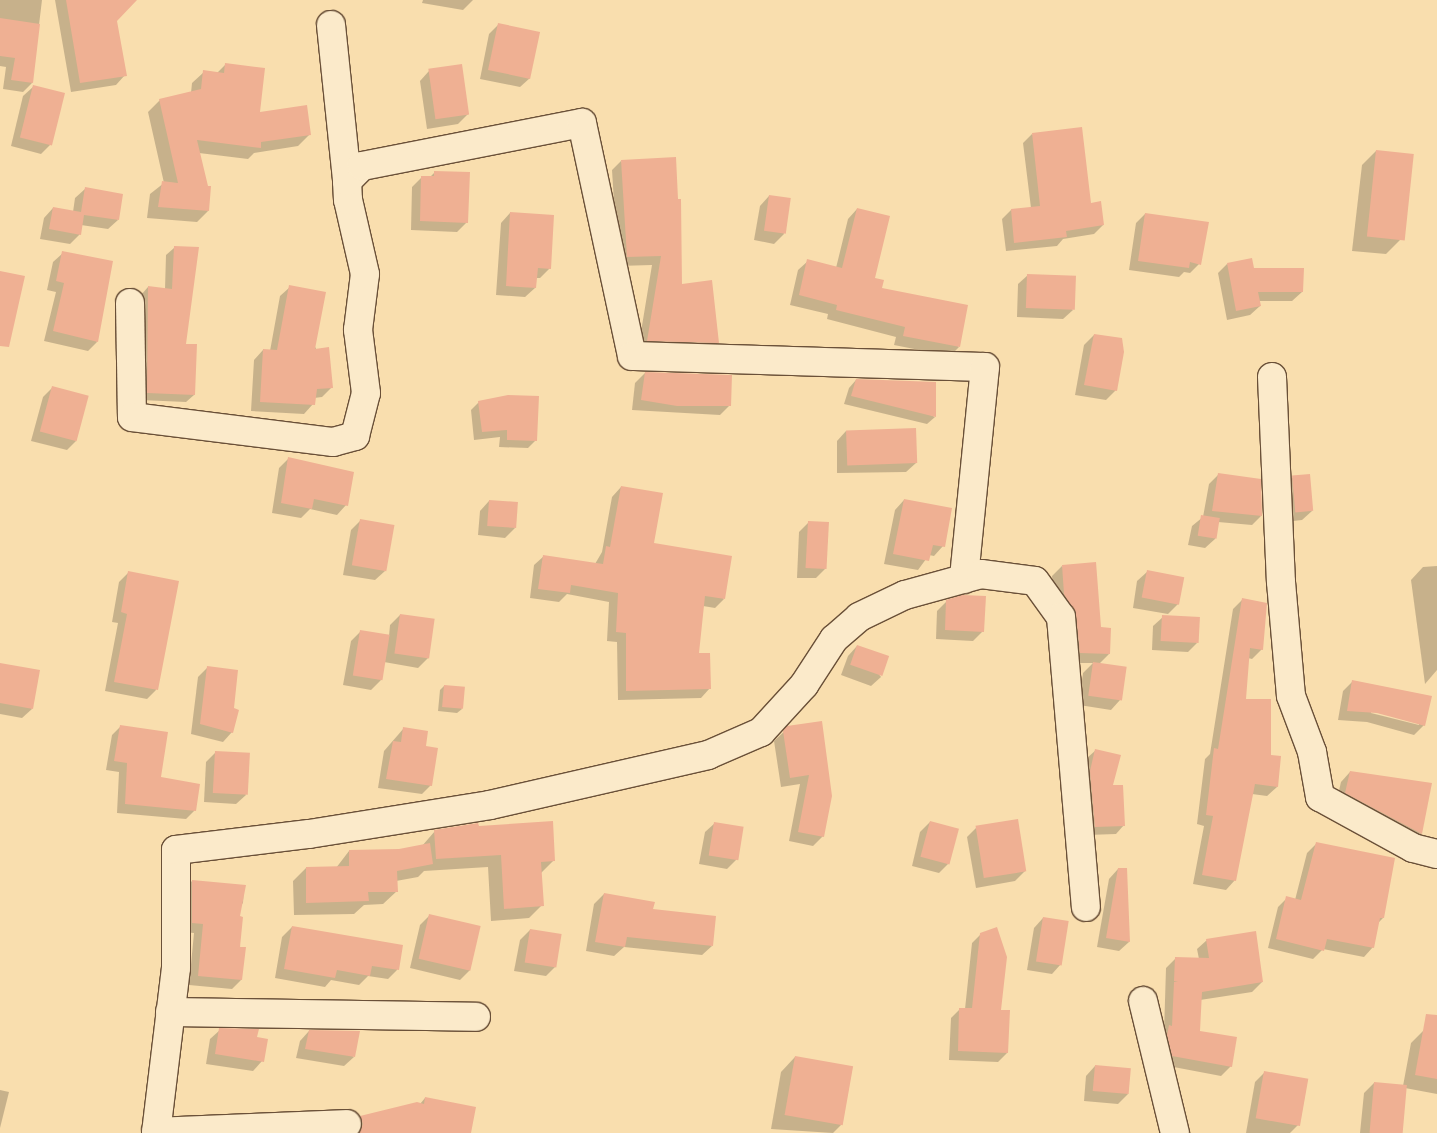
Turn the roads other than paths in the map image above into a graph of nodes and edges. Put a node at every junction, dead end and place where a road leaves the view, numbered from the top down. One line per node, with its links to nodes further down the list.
1 (331, 25): 2 (street)
2 (347, 180): 3 (street); 5 (street)
3 (130, 303)
4 (1272, 377): 6 (street)
5 (964, 579): 7 (street); 9 (street)
6 (1437, 854)
7 (1086, 907)
8 (1143, 1001): 13 (street)
9 (170, 1012): 10 (street); 12 (street)
10 (476, 1017)
11 (347, 1124): 12 (street)
12 (156, 1133)
13 (1175, 1133)

